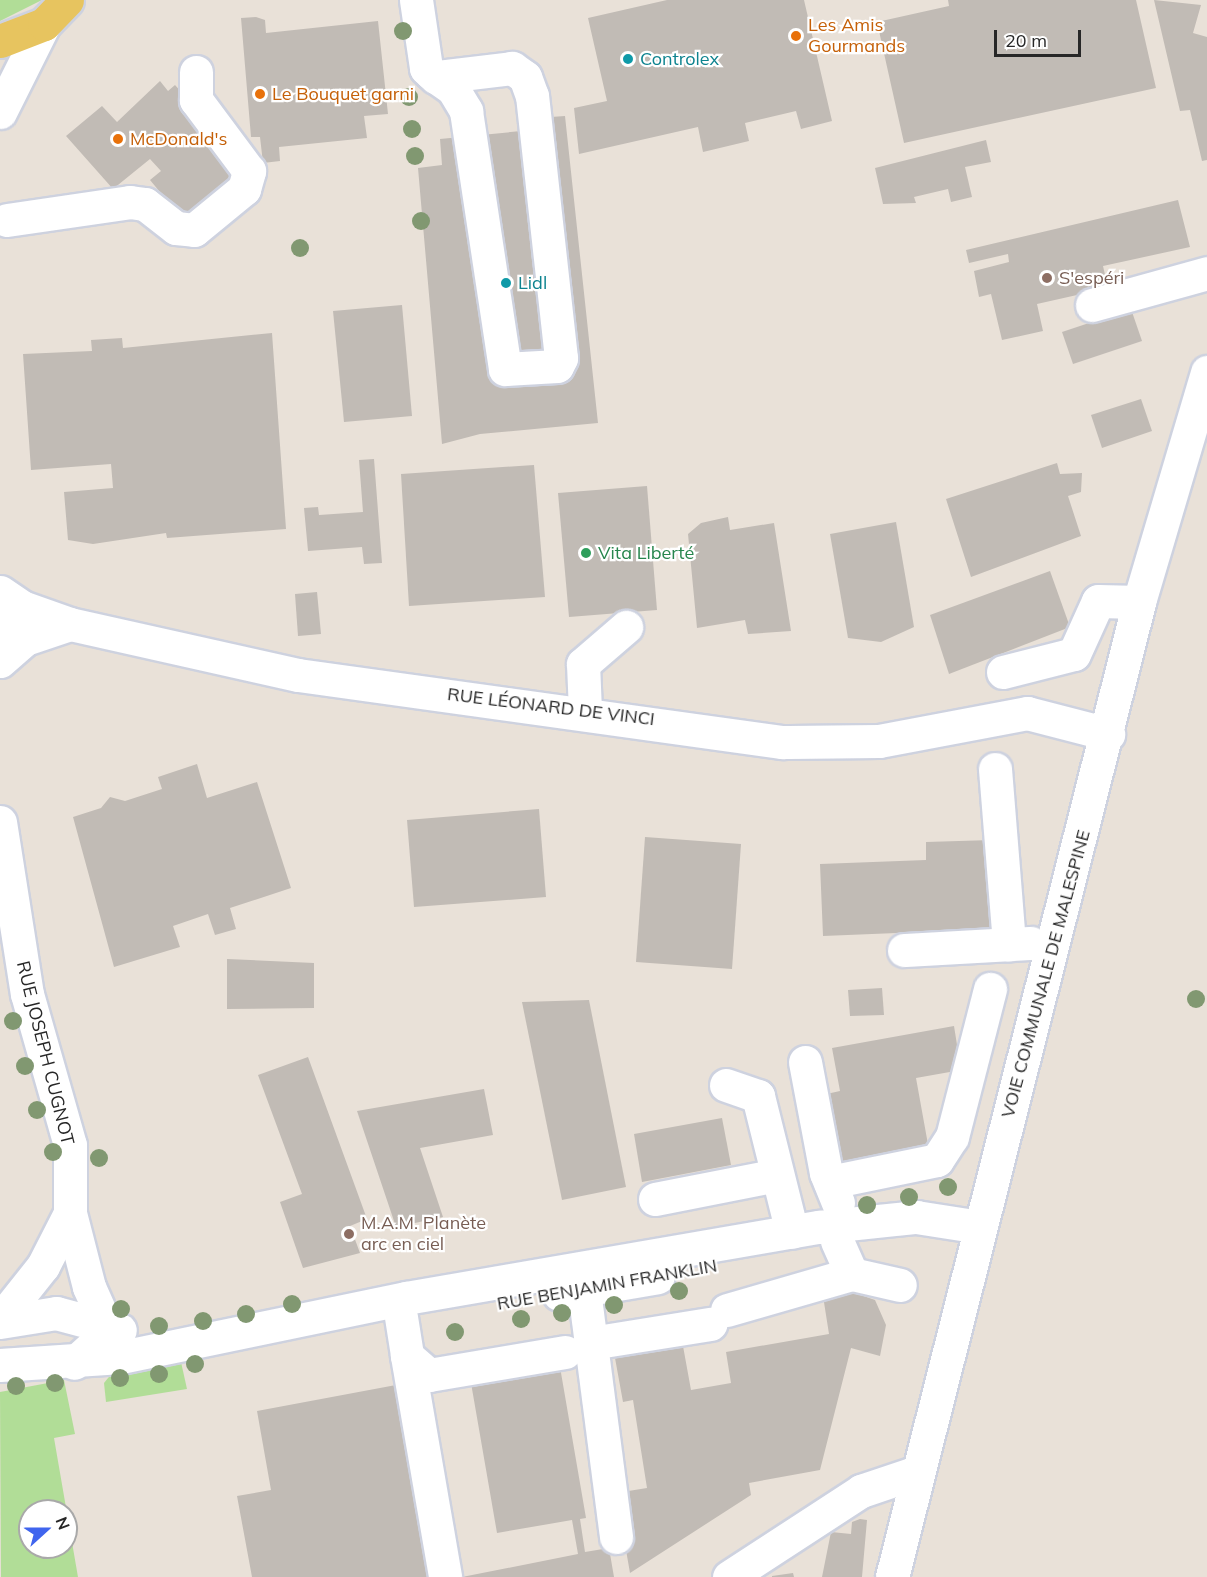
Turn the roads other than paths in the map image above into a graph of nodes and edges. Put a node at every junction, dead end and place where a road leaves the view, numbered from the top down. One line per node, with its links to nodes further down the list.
1 (67, 0): 3 (main road)
2 (416, 0): 6 (street)
3 (44, 24): 4 (main road); 7 (street)
4 (0, 41)
5 (196, 72): 8 (street)
6 (436, 77): 6 (street)
7 (0, 112)
8 (7, 220)
9 (1207, 273): 10 (street)
10 (1092, 305)
11 (1207, 372): 13 (street, VOIE COMMUNALE DE MALESPINE)
12 (0, 592): 15 (street, RUE LÉONARD DE VINCI)
13 (1139, 602): 18 (street); 20 (street, VOIE COMMUNALE DE MALESPINE)
14 (0, 624): 15 (street)
15 (70, 624): 17 (street); 19 (street, RUE LÉONARD DE VINCI)
16 (626, 627): 19 (street)
17 (0, 661)
18 (1003, 672)
19 (585, 711): 20 (street, RUE LÉONARD DE VINCI)
20 (1108, 734): 23 (street, VOIE COMMUNALE DE MALESPINE)
21 (995, 769): 24 (street)
22 (0, 822): 32 (street, RUE JOSEPH CUGNOT)
23 (1054, 941): 24 (street); 33 (street, VOIE COMMUNALE DE MALESPINE)
24 (1009, 944): 25 (street)
25 (904, 950)
26 (990, 989): 30 (street)
27 (805, 1062): 30 (street)
28 (726, 1085): 29 (street)
29 (777, 1175): 31 (street); 34 (street)
30 (830, 1182): 35 (street)
31 (655, 1199)
32 (70, 1214): 41 (street, RUE JOSEPH CUGNOT); 42 (street, RUE JOSEPH CUGNOT)
33 (980, 1227): 35 (street, RUE BENJAMIN FRANKLIN); 49 (street, VOIE COMMUNALE DE MALESPINE)
34 (792, 1232): 35 (street, RUE BENJAMIN FRANKLIN); 40 (street, RUE BENJAMIN FRANKLIN)
35 (840, 1233): 36 (street); 38 (street, RUE BENJAMIN FRANKLIN)
36 (852, 1274): 37 (street); 44 (street)
37 (900, 1284)
38 (584, 1290): 39 (street, RUE BENJAMIN FRANKLIN); 44 (street)
39 (401, 1317): 40 (street, RUE BENJAMIN FRANKLIN); 45 (street)
40 (330, 1318): 43 (street, RUE BENJAMIN FRANKLIN)
41 (10, 1319): 42 (street); 47 (street)
42 (105, 1323): 43 (street); 46 (street)
43 (177, 1343): 46 (street)
44 (578, 1348): 45 (street); 50 (street)
45 (407, 1356): 51 (street)
46 (74, 1363): 47 (street)
47 (42, 1364): 48 (street)
48 (0, 1365)
49 (917, 1472): 52 (street); 53 (street, VOIE COMMUNALE DE MALESPINE)
50 (616, 1538)
51 (445, 1577)
52 (729, 1577)
53 (892, 1577)

